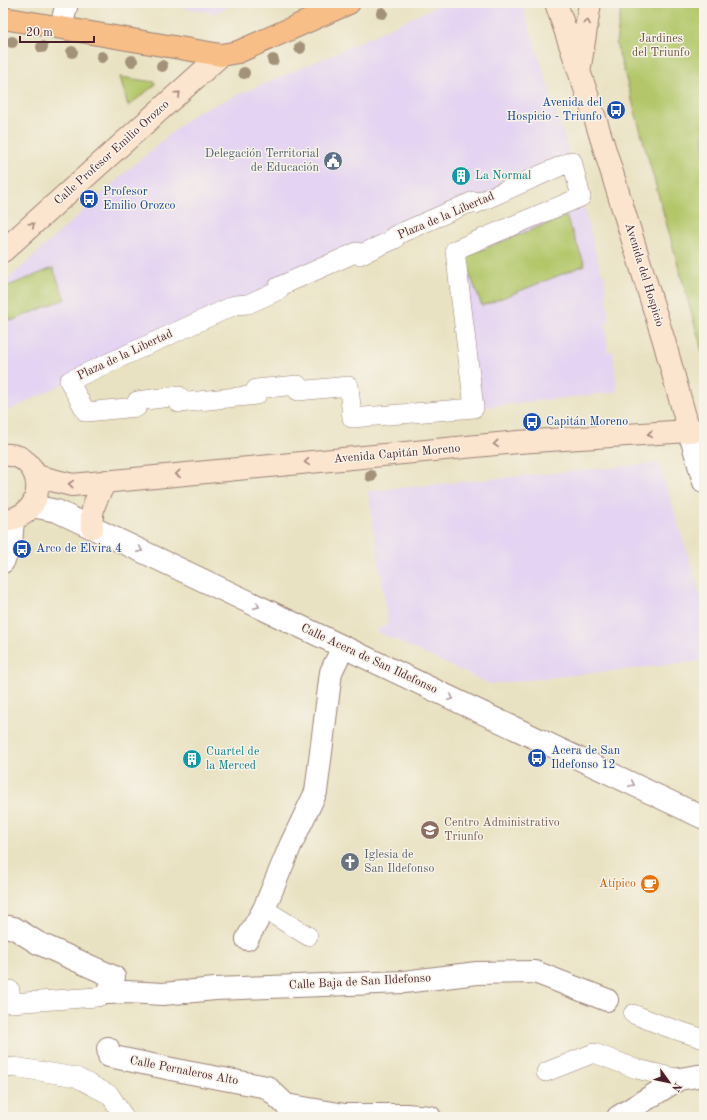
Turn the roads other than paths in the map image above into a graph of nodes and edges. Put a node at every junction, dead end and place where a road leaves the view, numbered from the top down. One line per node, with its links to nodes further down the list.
1 (67, 3): 6 (street)
2 (349, 3): 7 (main road)
3 (556, 3): 8 (main road, Avenida del Hospicio)
4 (590, 3): 8 (main road, Avenida del Hospicio, one-way to 4)
5 (3, 18): 6 (main road)
6 (61, 27): 7 (main road)
7 (221, 55): 10 (main road, Calle Profesor Emilio Orozco, one-way to 7)
8 (580, 69): 11 (main road, Avenida del Hospicio)
9 (455, 250): 9 (street, Plaza de la Libertad)
10 (3, 251)
11 (697, 431): 14 (main road, Avenida Capitán Moreno, one-way to 14); 15 (street, Avenida del Hospicio)
12 (3, 455): 13 (main road)
13 (36, 476): 14 (main road, Avenida Capitán Moreno, one-way to 13); 16 (main road)
14 (106, 481): 18 (main road)
15 (704, 482)
16 (32, 506): 17 (main road); 18 (street, Calle Acera de San Ildefonso)
17 (8, 520): 19 (street)
18 (92, 527): 20 (street, Calle Acera de San Ildefonso, one-way to 20)
19 (7, 553)
20 (343, 647): 21 (street, Calle Acera de San Ildefonso, one-way to 21); 22 (street)
21 (704, 818)
22 (264, 909): 24 (street); 25 (street)
23 (3, 926): 27 (street)
24 (308, 936)
25 (247, 939)
26 (3, 990): 27 (street)
27 (108, 993): 28 (street, Calle Baja de San Ildefonso)
28 (607, 1000)
29 (633, 1014): 30 (street)
30 (704, 1039)
31 (108, 1048): 37 (street, Calle Pernaleros Alto)
32 (3, 1069): 36 (street)
33 (546, 1072): 35 (street)
34 (704, 1075): 35 (street)
35 (679, 1079): 38 (street)
36 (124, 1117)
37 (430, 1117)
38 (618, 1117)

